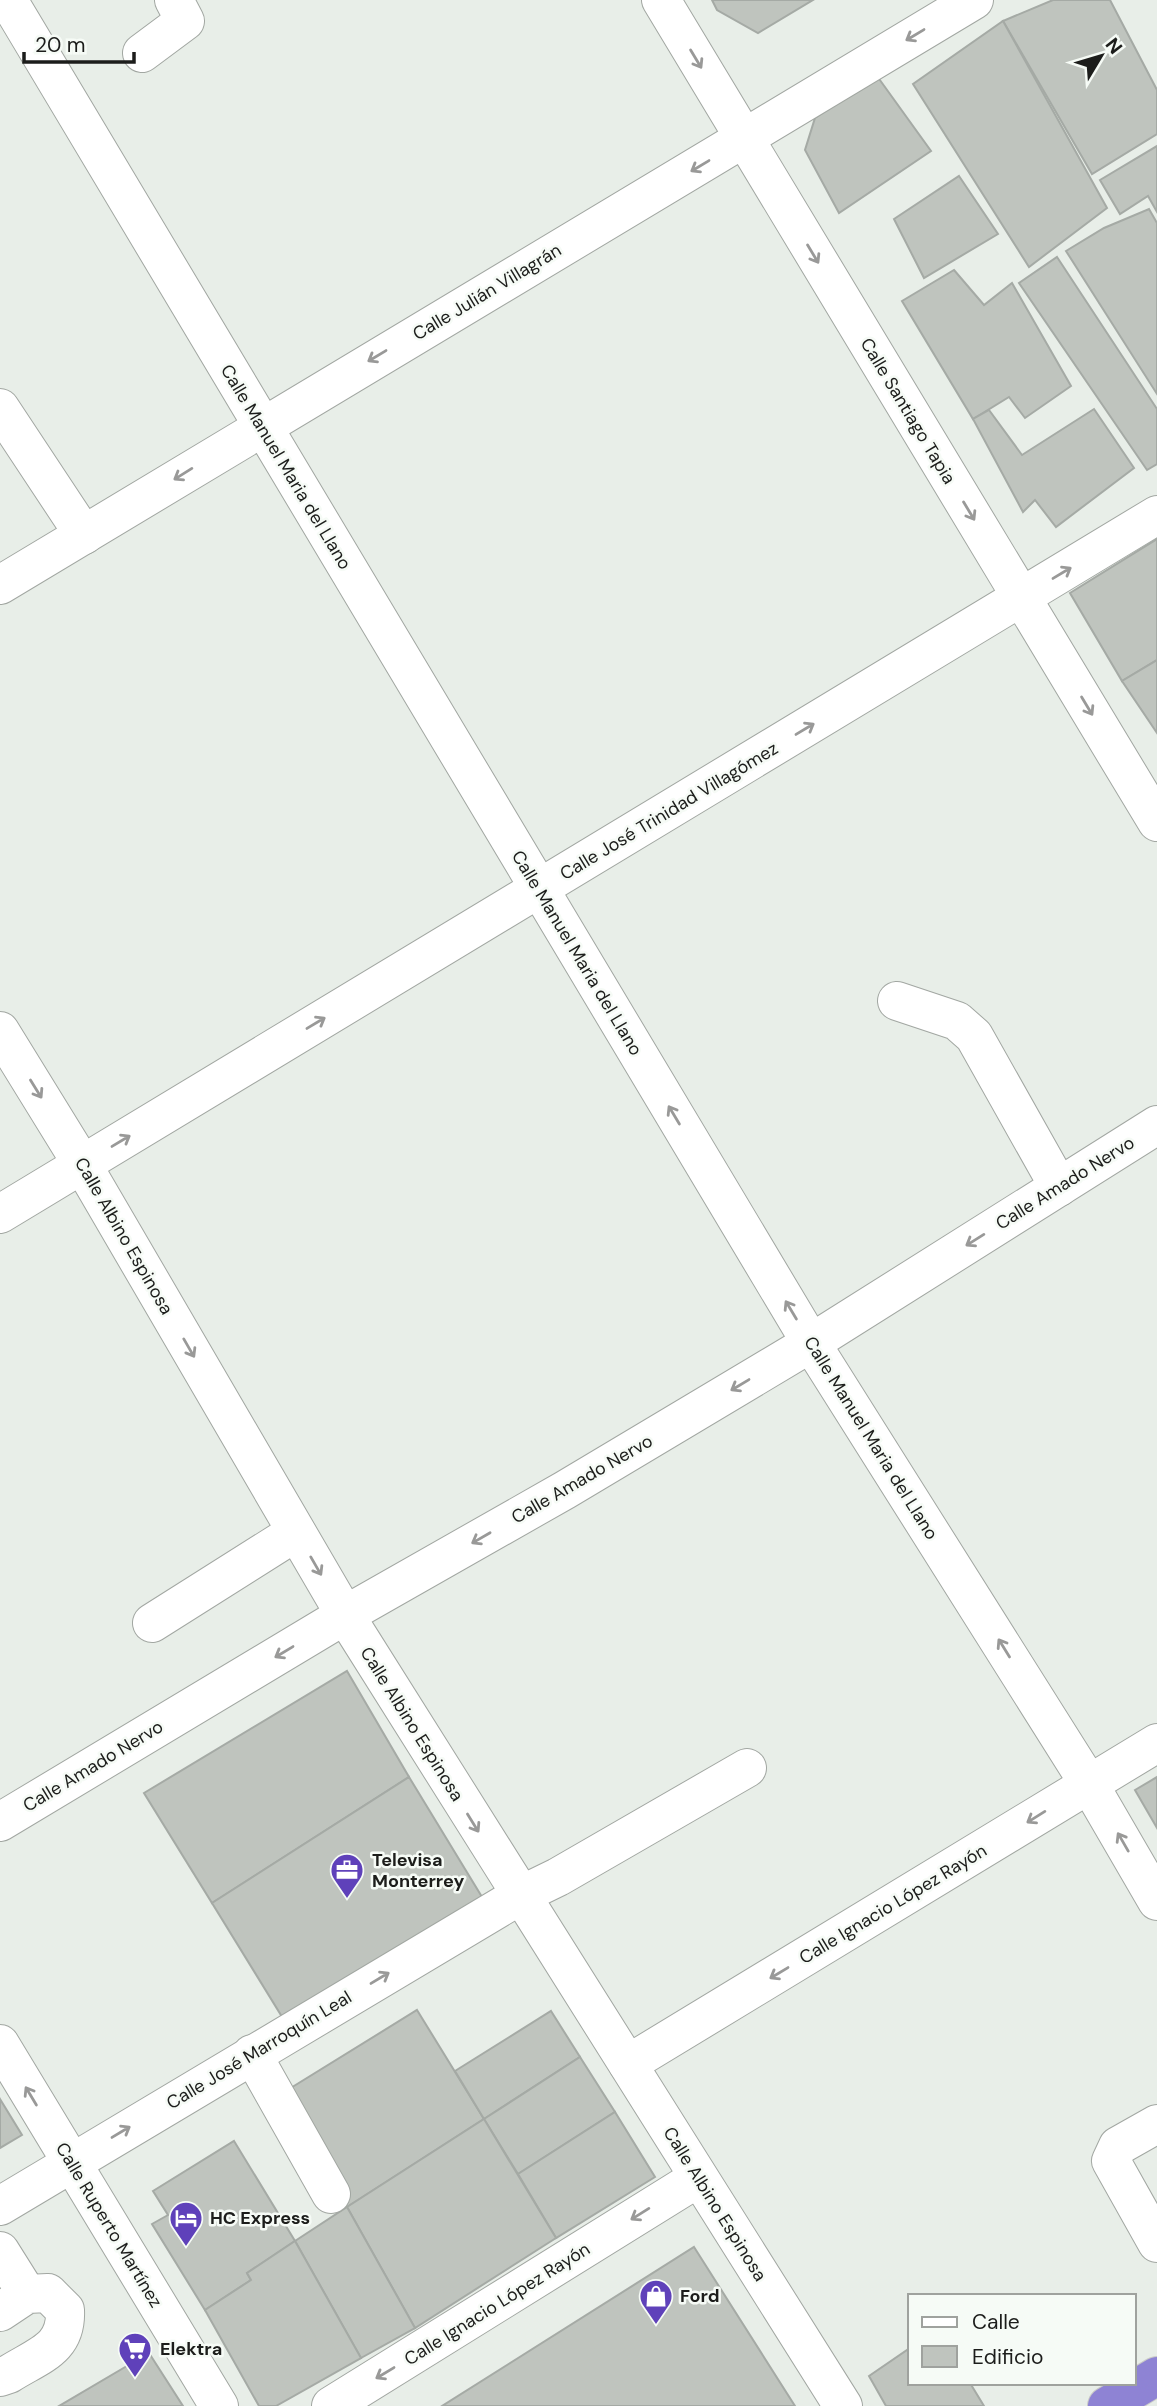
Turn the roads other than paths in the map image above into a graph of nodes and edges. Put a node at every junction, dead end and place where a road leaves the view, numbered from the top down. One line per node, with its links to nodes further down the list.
1 (8, 0): 8 (street, Calle Manuel Maria del Llano)
2 (174, 0): 5 (street)
3 (661, 0): 6 (street, Calle Santiago Tapia, one-way to 6)
4 (974, 0): 6 (street, Calle Julián Villagrán, one-way to 6)
5 (142, 53)
6 (744, 139): 8 (street, Calle Julián Villagrán, one-way to 8); 12 (street, Calle Santiago Tapia, one-way to 12)
7 (0, 408): 10 (street)
8 (261, 426): 10 (street, Calle Julián Villagrán, one-way to 10); 14 (street, Calle Manuel Maria del Llano)
9 (1157, 515): 12 (street, Calle José Trinidad Villagómez, one-way to 9)
10 (84, 535): 11 (street, Calle Julián Villagrán)
11 (0, 584)
12 (1021, 598): 13 (street, Calle Santiago Tapia, one-way to 13); 14 (street, Calle José Trinidad Villagómez, one-way to 12)
13 (1157, 822)
14 (539, 889): 18 (street, Calle José Trinidad Villagómez, one-way to 14); 21 (street, Calle Manuel Maria del Llano, one-way to 14)
15 (897, 1001): 19 (street)
16 (0, 1031): 18 (street, Calle Albino Espinosa, one-way to 18)
17 (1157, 1125): 19 (street, Calle Amado Nervo)
18 (82, 1164): 20 (street, Calle José Trinidad Villagómez); 22 (street, Calle Albino Espinosa, one-way to 22)
19 (1059, 1187): 21 (street, Calle Amado Nervo, one-way to 21)
20 (0, 1214)
21 (811, 1343): 23 (street, Calle Amado Nervo, one-way to 23); 27 (street, Calle Manuel Maria del Llano, one-way to 21)
22 (296, 1532): 23 (street, Calle Albino Espinosa, one-way to 23); 24 (street)
23 (345, 1615): 28 (street, Calle Amado Nervo, one-way to 28); 29 (street, Calle Albino Espinosa, one-way to 29)
24 (152, 1623)
25 (1157, 1744): 27 (street, Calle Ignacio López Rayón)
26 (747, 1768): 29 (street, Calle José Marroquín Leal)
27 (1090, 1784): 30 (street, Calle Manuel Maria del Llano, one-way to 27); 33 (street, Calle Ignacio López Rayón, one-way to 33)
28 (0, 1822)
29 (519, 1896): 32 (street, Calle José Marroquín Leal, one-way to 29); 33 (street, Calle Albino Espinosa)
30 (1157, 1901)
31 (2, 2051): 35 (street, Calle Ruperto Martínez, one-way to 31)
32 (252, 2054): 35 (street, Calle José Marroquín Leal, one-way to 32); 37 (street)
33 (628, 2064): 36 (street, Calle Albino Espinosa)
34 (1157, 2124): 39 (street)
35 (71, 2162): 38 (street, Calle José Marroquín Leal); 44 (street, Calle Ruperto Martínez)
36 (698, 2178): 45 (street, Calle Ignacio López Rayón, one-way to 45); 46 (street, Calle Albino Espinosa)
37 (331, 2194)
38 (1, 2202)
39 (1157, 2243)
40 (0, 2251): 41 (street)
41 (13, 2303): 43 (street)
42 (1157, 2376): 47 (highway)
43 (0, 2377)
44 (219, 2406)
45 (331, 2406)
46 (843, 2406)
47 (1107, 2406)

